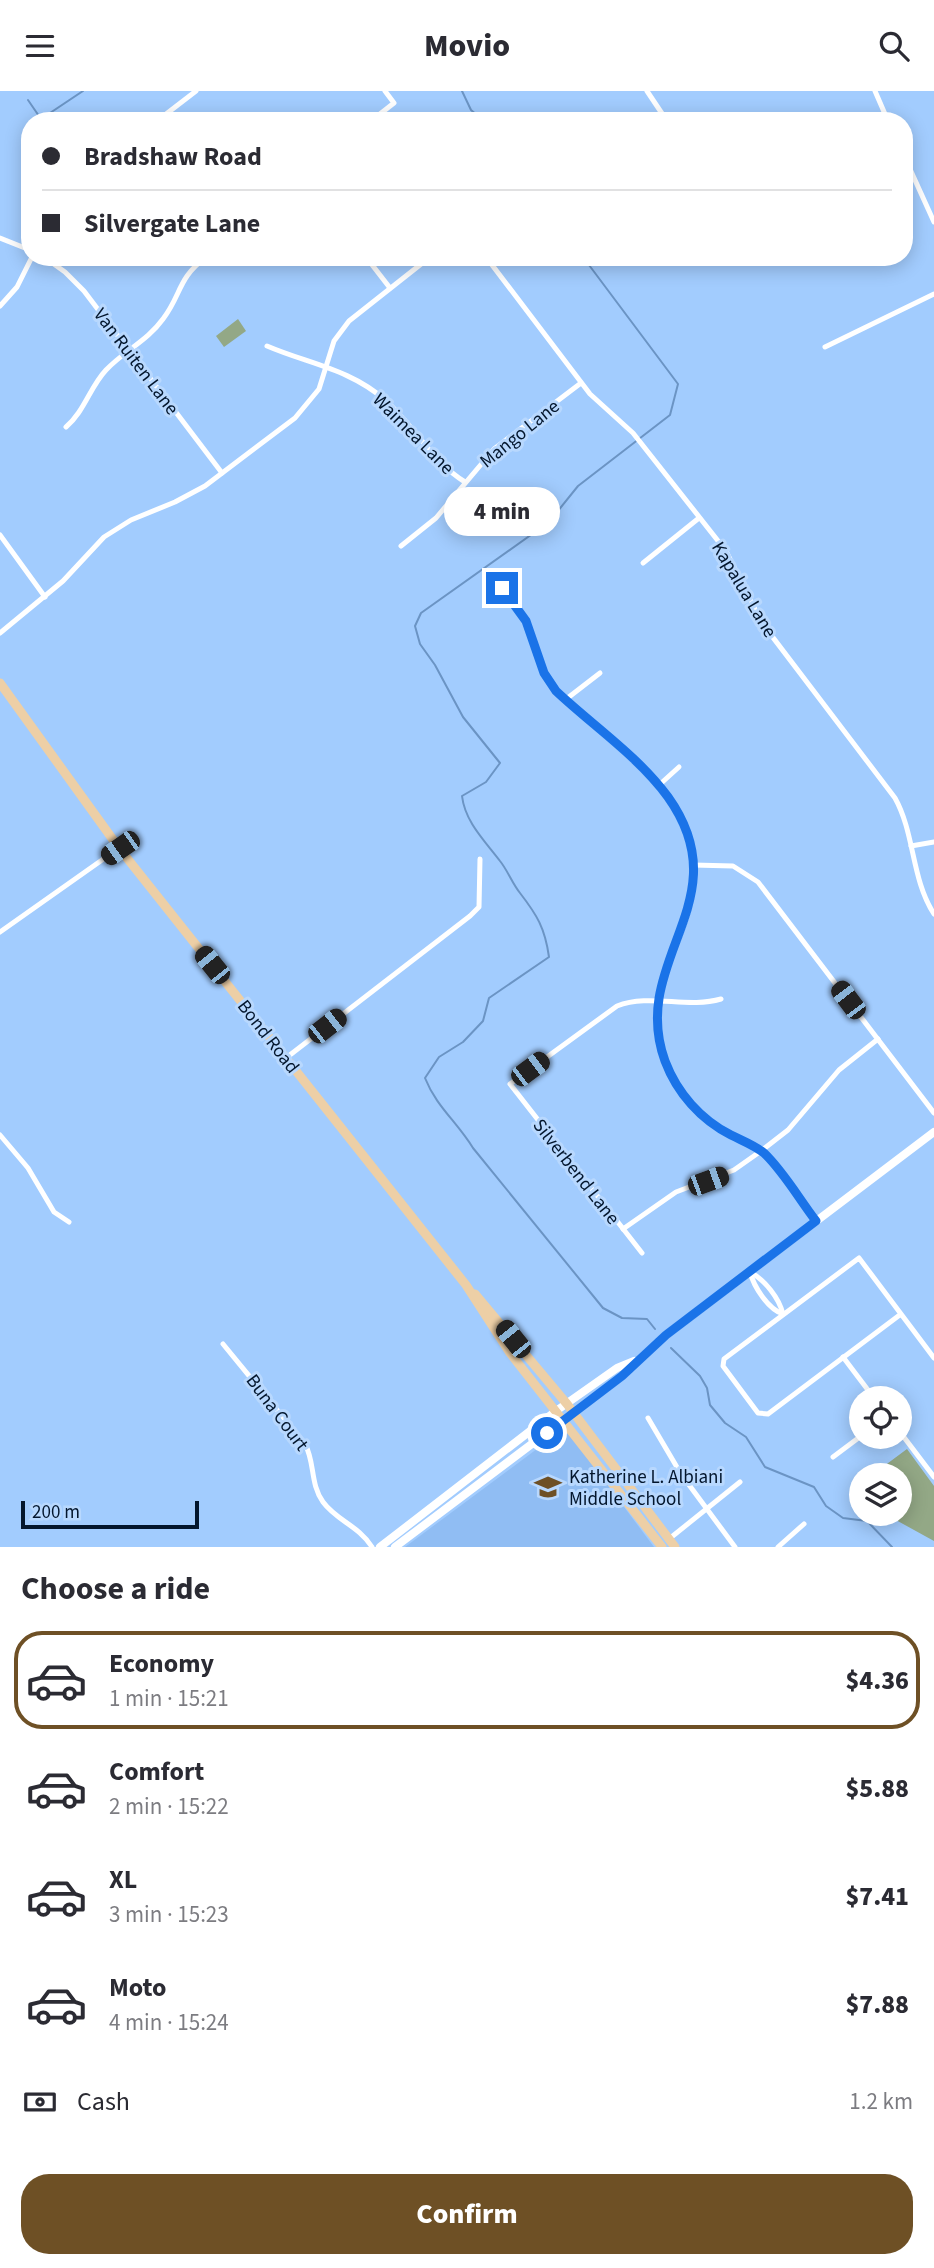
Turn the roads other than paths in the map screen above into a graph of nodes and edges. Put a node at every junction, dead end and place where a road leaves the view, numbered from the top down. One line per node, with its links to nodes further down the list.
1 (196, 91): 5 (street)
2 (385, 91): 6 (street)
3 (648, 91): 7 (street)
4 (875, 91): 8 (street)
5 (169, 112)
6 (382, 112)
7 (661, 112)
8 (884, 112)
9 (913, 176): 10 (street)
10 (934, 222)
11 (0, 238): 12 (street)
12 (21, 246)
13 (28, 266): 21 (street)
14 (55, 266): 24 (street, Van Ruiten Lane)
15 (197, 266): 24 (street)
16 (373, 266): 19 (street)
17 (418, 266): 19 (street)
18 (493, 266): 26 (street, Kapalua Lane)
19 (390, 288): 25 (street)
20 (934, 294): 23 (street)
21 (0, 306)
22 (267, 346): 25 (street, Waimea Lane)
23 (825, 347)
24 (128, 351): 27 (street); 28 (street, Van Ruiten Lane)
25 (327, 365): 28 (street); 29 (street, Waimea Lane)
26 (581, 383): 29 (street, Mango Lane); 30 (street, Kapalua Lane)
27 (66, 427)
28 (222, 473): 35 (street)
29 (465, 482): 32 (street, Mango Lane)
30 (699, 518): 33 (street); 45 (street, Kapalua Lane)
31 (0, 535): 35 (street)
32 (401, 546)
33 (643, 563)
34 (502, 588): 41 (street)
35 (45, 597): 36 (street)
36 (9, 623): 37 (street); 38 (street)
37 (0, 625)
38 (0, 633)
39 (600, 673): 41 (street)
40 (0, 683): 46 (main road, Bond Road)
41 (565, 700): 43 (street)
42 (679, 767): 43 (street)
43 (658, 786): 48 (street)
44 (934, 842): 45 (street)
45 (911, 846): 49 (street, Kapalua Lane)
46 (120, 848): 50 (street); 54 (main road, Bond Road)
47 (480, 859): 54 (street)
48 (693, 865): 52 (street); 53 (street)
49 (934, 914)
50 (0, 932)
51 (721, 999): 52 (street)
52 (657, 1002): 58 (street); 61 (street, Silverbend Lane)
53 (878, 1039): 55 (street); 58 (street, Silverbend Lane)
54 (286, 1058): 64 (main road, Bond Road)
55 (934, 1112)
56 (934, 1132): 59 (main road)
57 (0, 1135): 60 (street)
58 (761, 1151): 59 (street); 61 (street, Silverbend Lane)
59 (816, 1221): 63 (main road)
60 (69, 1222)
61 (623, 1229): 62 (street, Silverbend Lane)
62 (642, 1253)
63 (750, 1272): 65 (street); 72 (main road)
64 (466, 1286): 67 (main road, Bond Road); 69 (main road, Bond Road)
65 (783, 1314): 66 (street); 70 (street)
66 (901, 1314): 70 (street); 71 (street)
67 (490, 1325): 69 (main road); 75 (main road, Bond Road)
68 (223, 1344): 87 (street, Buna Court)
69 (528, 1356): 74 (main road, Bond Road)
70 (843, 1357): 73 (street)
71 (934, 1358)
72 (635, 1361): 74 (main road); 76 (main road)
73 (865, 1386)
74 (566, 1404): 75 (main road); 76 (main road, Bond Road)
75 (556, 1411): 78 (main road, Bond Road); 88 (main road)
76 (573, 1413): 78 (main road); 86 (main road, Bond Road)
77 (648, 1418): 84 (street)
78 (563, 1420): 89 (main road); 90 (main road, Bond Road)
79 (849, 1445): 81 (street)
80 (912, 1448): 82 (street)
81 (833, 1457)
82 (934, 1476)
83 (740, 1482): 84 (street)
84 (708, 1510): 86 (street); 91 (street)
85 (804, 1524): 92 (street)
86 (672, 1543)
87 (372, 1547)
88 (380, 1547)
89 (395, 1547)
90 (662, 1547)
91 (736, 1547)
92 (778, 1547)

